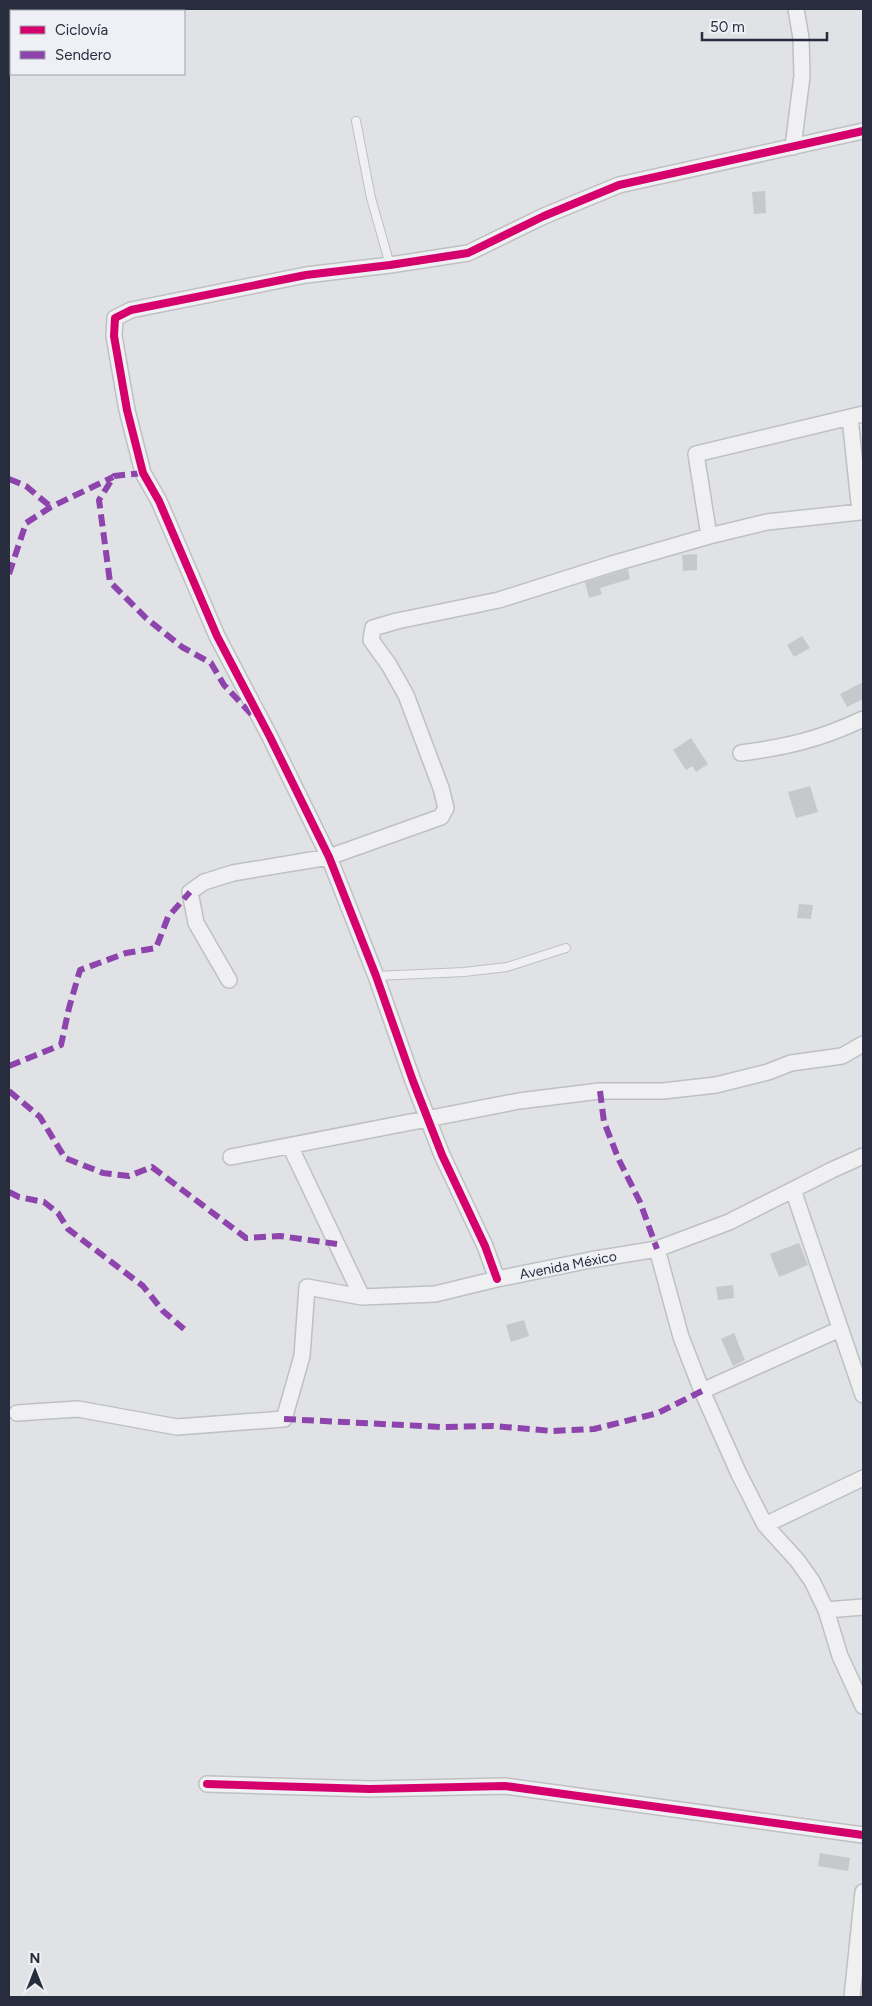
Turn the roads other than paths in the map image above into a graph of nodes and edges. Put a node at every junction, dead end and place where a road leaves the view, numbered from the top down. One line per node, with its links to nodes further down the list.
1 (796, 9): 4 (street)
2 (356, 121): 5 (lane)
3 (863, 131): 4 (street)
4 (793, 147): 5 (street)
5 (390, 265): 10 (street)
6 (856, 416): 7 (street); 7 (street)
7 (709, 536): 10 (street)
8 (863, 719): 9 (street)
9 (740, 752)
10 (329, 857): 12 (street); 13 (street)
11 (566, 948): 12 (lane)
12 (376, 976): 15 (street)
13 (229, 980)
14 (863, 1044): 15 (street)
15 (428, 1118): 16 (street); 21 (street)
16 (290, 1146): 18 (street); 22 (street)
17 (863, 1156): 19 (street, Avenida México)
18 (231, 1157)
19 (793, 1190): 20 (street, Avenida México); 23 (street)
20 (657, 1250): 21 (street, Avenida México); 24 (street)
21 (497, 1279): 22 (street, Avenida México)
22 (362, 1297): 26 (street, Avenida México)
23 (840, 1329): 24 (street); 25 (street)
24 (702, 1391): 28 (street)
25 (863, 1395)
26 (17, 1413)
27 (863, 1478): 28 (street)
28 (764, 1525): 30 (street)
29 (863, 1607): 30 (street)
30 (826, 1610): 31 (street)
31 (863, 1706)
32 (207, 1784): 33 (street)
33 (863, 1835)
34 (863, 1892): 35 (street)
35 (852, 1997)

